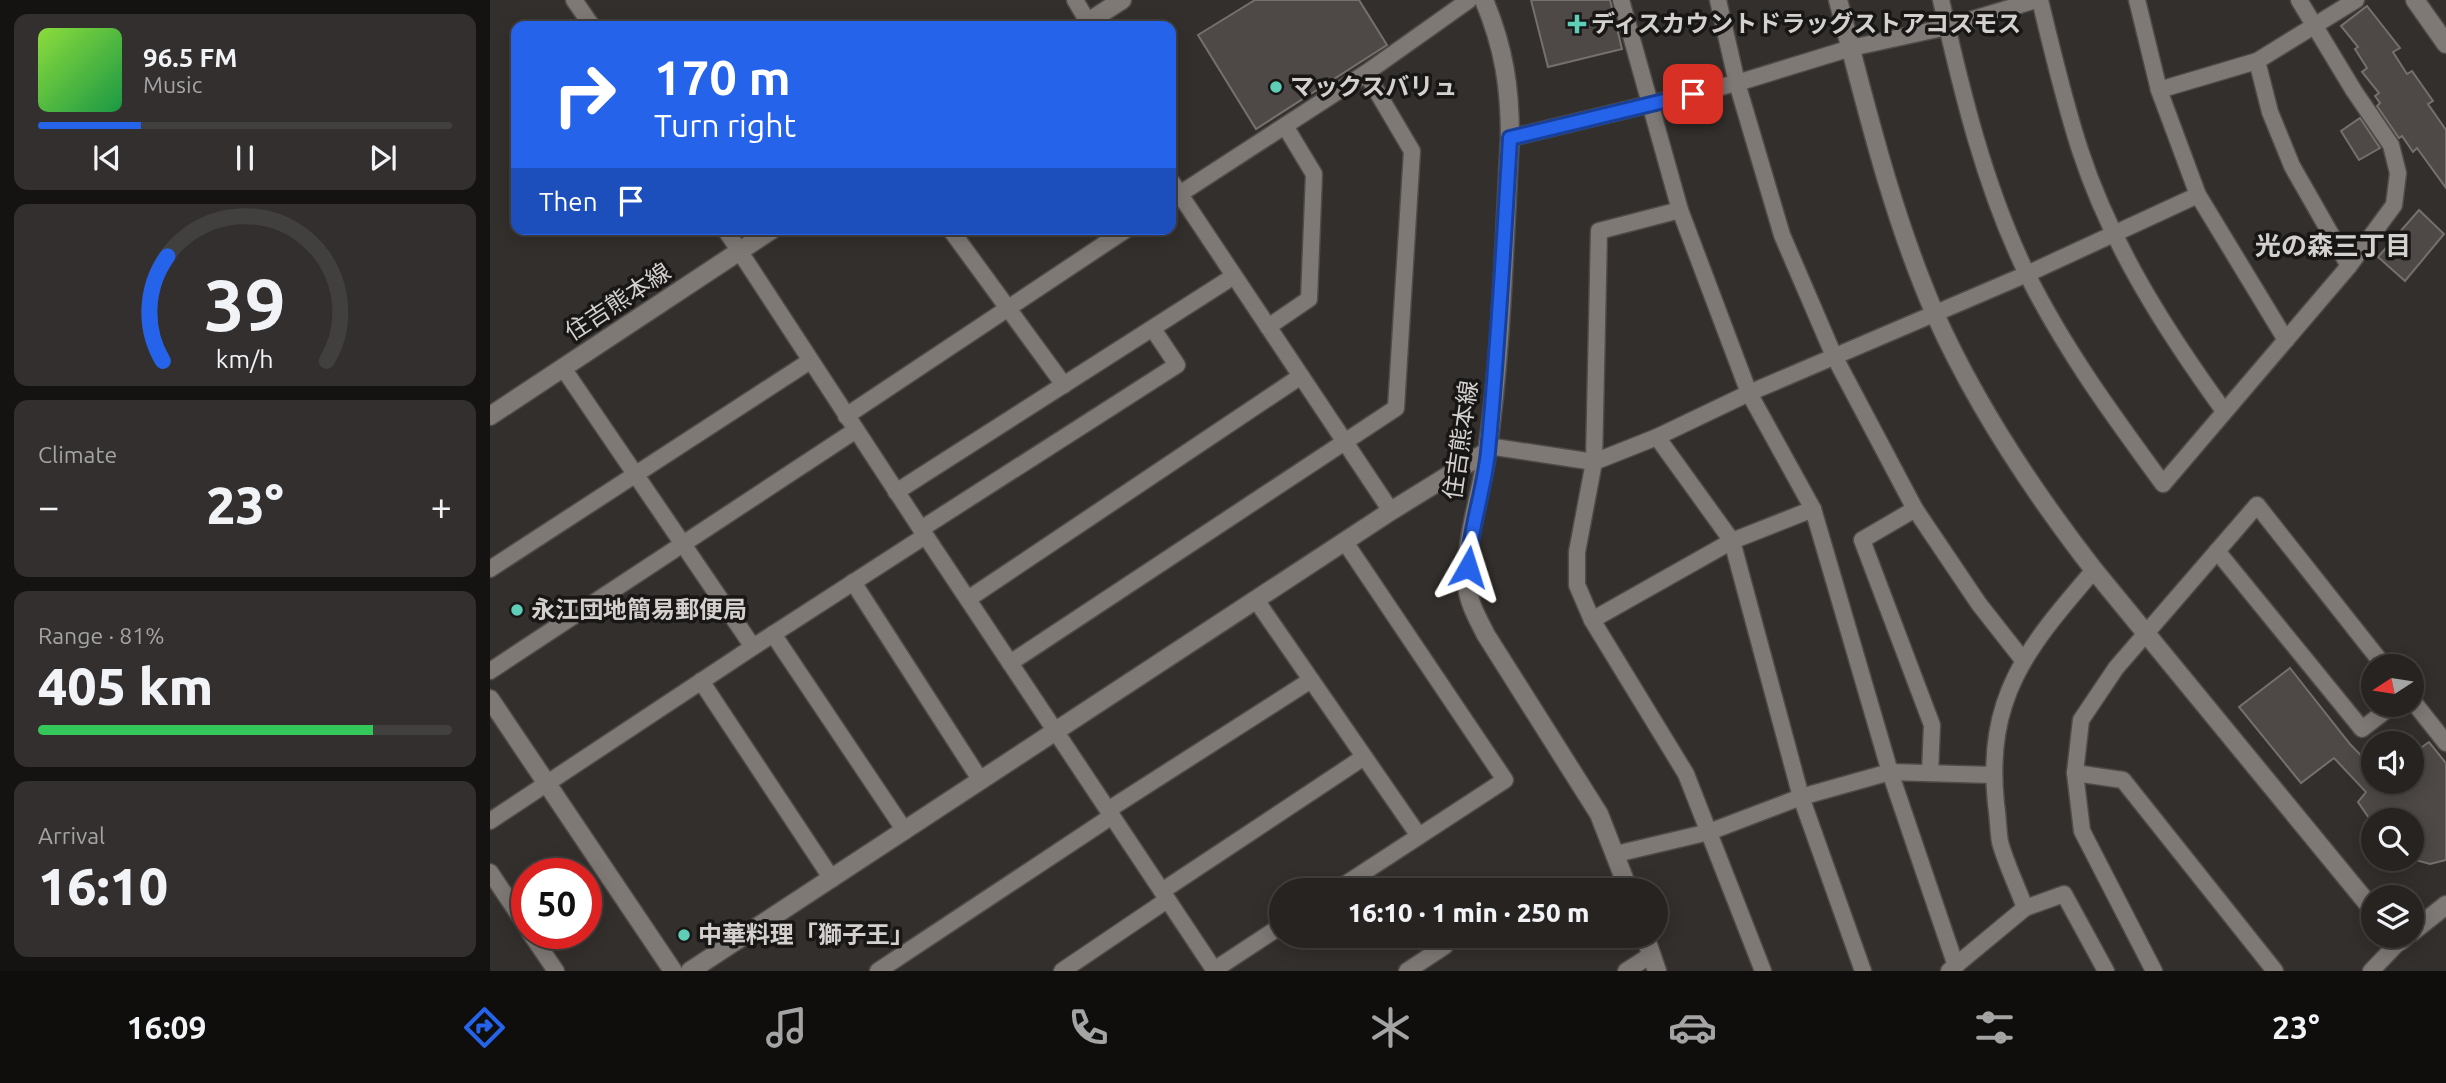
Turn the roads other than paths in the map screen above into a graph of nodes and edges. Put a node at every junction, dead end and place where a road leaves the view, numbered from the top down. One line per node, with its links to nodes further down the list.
1 (574, 0): 15 (street)
2 (1075, 0): 16 (street)
3 (1122, 0): 17 (street)
4 (1469, 0): 23 (street)
5 (1484, 0): 28 (street, 住吉熊本線)
6 (1621, 0): 26 (street)
7 (1718, 0): 24 (street)
8 (1838, 0): 21 (street)
9 (1941, 0): 19 (street)
10 (2038, 0): 19 (street); 33 (street)
11 (2137, 0): 25 (street)
12 (2299, 0): 18 (street)
13 (2356, 0): 18 (street)
14 (2415, 0): 20 (street)
15 (589, 21)
16 (1084, 21)
17 (1090, 21)
18 (2314, 26): 22 (street); 39 (street)
19 (1947, 27): 21 (street); 40 (street)
20 (2446, 44)
21 (1851, 48): 24 (street); 43 (street)
22 (2258, 61): 25 (street); 39 (street)
23 (1366, 73): 27 (street); 58 (street)
24 (1737, 83): 26 (street); 47 (street)
25 (2159, 90): 31 (street)
26 (1649, 105): 28 (street); 32 (street)
27 (1285, 126): 29 (street); 44 (street)
28 (1510, 138): 59 (street, 住吉熊本線)
29 (1176, 191)
30 (1176, 195): 41 (street)
31 (2198, 195): 33 (street); 46 (street)
32 (1680, 210): 52 (street); 60 (street)
33 (2115, 234): 40 (street); 53 (street)
34 (729, 235): 38 (street)
35 (764, 235): 38 (street, 住吉熊本線)
36 (954, 235): 42 (street)
37 (1118, 235): 42 (street)
38 (740, 251): 48 (street); 49 (street, 住吉熊本線)
39 (2349, 266): 46 (street)
40 (2027, 274): 43 (street); 53 (street)
41 (1234, 276): 44 (street); 45 (street)
42 (1007, 310): 51 (street); 55 (street)
43 (1935, 314): 47 (street); 72 (street)
44 (1268, 327): 50 (street)
45 (1153, 329): 51 (street); 66 (street)
46 (2286, 340): 53 (street)
47 (1835, 356): 52 (street); 64 (street)
48 (810, 361): 55 (street); 61 (street)
49 (563, 368): 54 (street, 住吉熊本線); 61 (street)
50 (1301, 376): 58 (street); 74 (street)
51 (1064, 385): 62 (street)
52 (1749, 393): 57 (street); 63 (street)
53 (2224, 411)
54 (490, 415)
55 (846, 415): 56 (street)
56 (856, 430): 62 (street); 69 (street)
57 (1657, 437): 60 (street); 67 (street)
58 (1345, 442): 65 (street); 82 (street)
59 (1488, 449): 60 (street); 65 (street); 104 (street, 住吉熊本線)
60 (1594, 462): 76 (street)
61 (636, 473): 69 (street); 71 (street)
62 (896, 492): 66 (street)
63 (1814, 509): 67 (street); 92 (street)
64 (1915, 509): 81 (street); 93 (street)
65 (1391, 511): 68 (street)
66 (923, 533): 73 (street); 74 (street)
67 (1732, 541): 76 (street); 98 (street)
68 (1345, 542): 75 (street); 103 (street)
69 (685, 545): 79 (street); 83 (street)
70 (2217, 551): 77 (street); 80 (street); 88 (street)
71 (490, 569)
72 (2094, 570): 77 (street); 81 (street)
73 (853, 582): 78 (street); 96 (street)
74 (968, 599): 82 (street)
75 (1256, 600): 84 (street); 89 (street)
76 (1592, 620): 102 (street)
77 (2147, 633): 94 (street); 110 (street)
78 (773, 634): 79 (street); 101 (street)
79 (753, 647): 85 (street)
80 (2375, 654)
81 (2022, 660): 95 (street)
82 (1010, 663): 89 (street)
83 (490, 671)
84 (1311, 680): 91 (street); 99 (street)
85 (701, 681): 97 (street); 106 (street)
86 (490, 699): 97 (street)
87 (2424, 715): 90 (street)
88 (2376, 718)
89 (1056, 732): 96 (street); 99 (street)
90 (2446, 743)
91 (1364, 757): 103 (street); 109 (street)
92 (1891, 772): 93 (street); 98 (street); 120 (street)
93 (1930, 773): 95 (street)
94 (2075, 773): 132 (street); 133 (street)
95 (1993, 775): 113 (street)
96 (981, 781): 101 (street)
97 (547, 784): 100 (street); 123 (street)
98 (1801, 797): 102 (street); 130 (street)
99 (1110, 813): 109 (street); 125 (street)
100 (490, 821)
101 (905, 831): 106 (street)
102 (1709, 832): 104 (street); 129 (street)
103 (1419, 836): 107 (street)
104 (1616, 854): 108 (street, 住吉熊本線)
105 (490, 872): 111 (street)
106 (832, 878): 124 (street)
107 (1355, 878)
108 (1624, 878)
109 (1164, 895): 121 (street); 126 (street)
110 (2361, 895)
111 (511, 903)
112 (2446, 905): 114 (street)
113 (2025, 908): 120 (street); 131 (street)
114 (2424, 921)
115 (1269, 934): 121 (street)
116 (1442, 948): 127 (street)
117 (2393, 948): 134 (street)
118 (541, 949): 122 (street)
119 (1654, 963): 128 (street)
120 (1952, 969)
121 (1214, 970)
122 (556, 971)
123 (673, 971)
124 (690, 971)
125 (878, 971)
126 (1062, 971)
127 (1407, 971)
128 (1626, 971)
129 (1763, 971)
130 (1863, 971)
131 (2106, 971)
132 (2154, 971)
133 (2275, 971)
134 (2371, 971)

